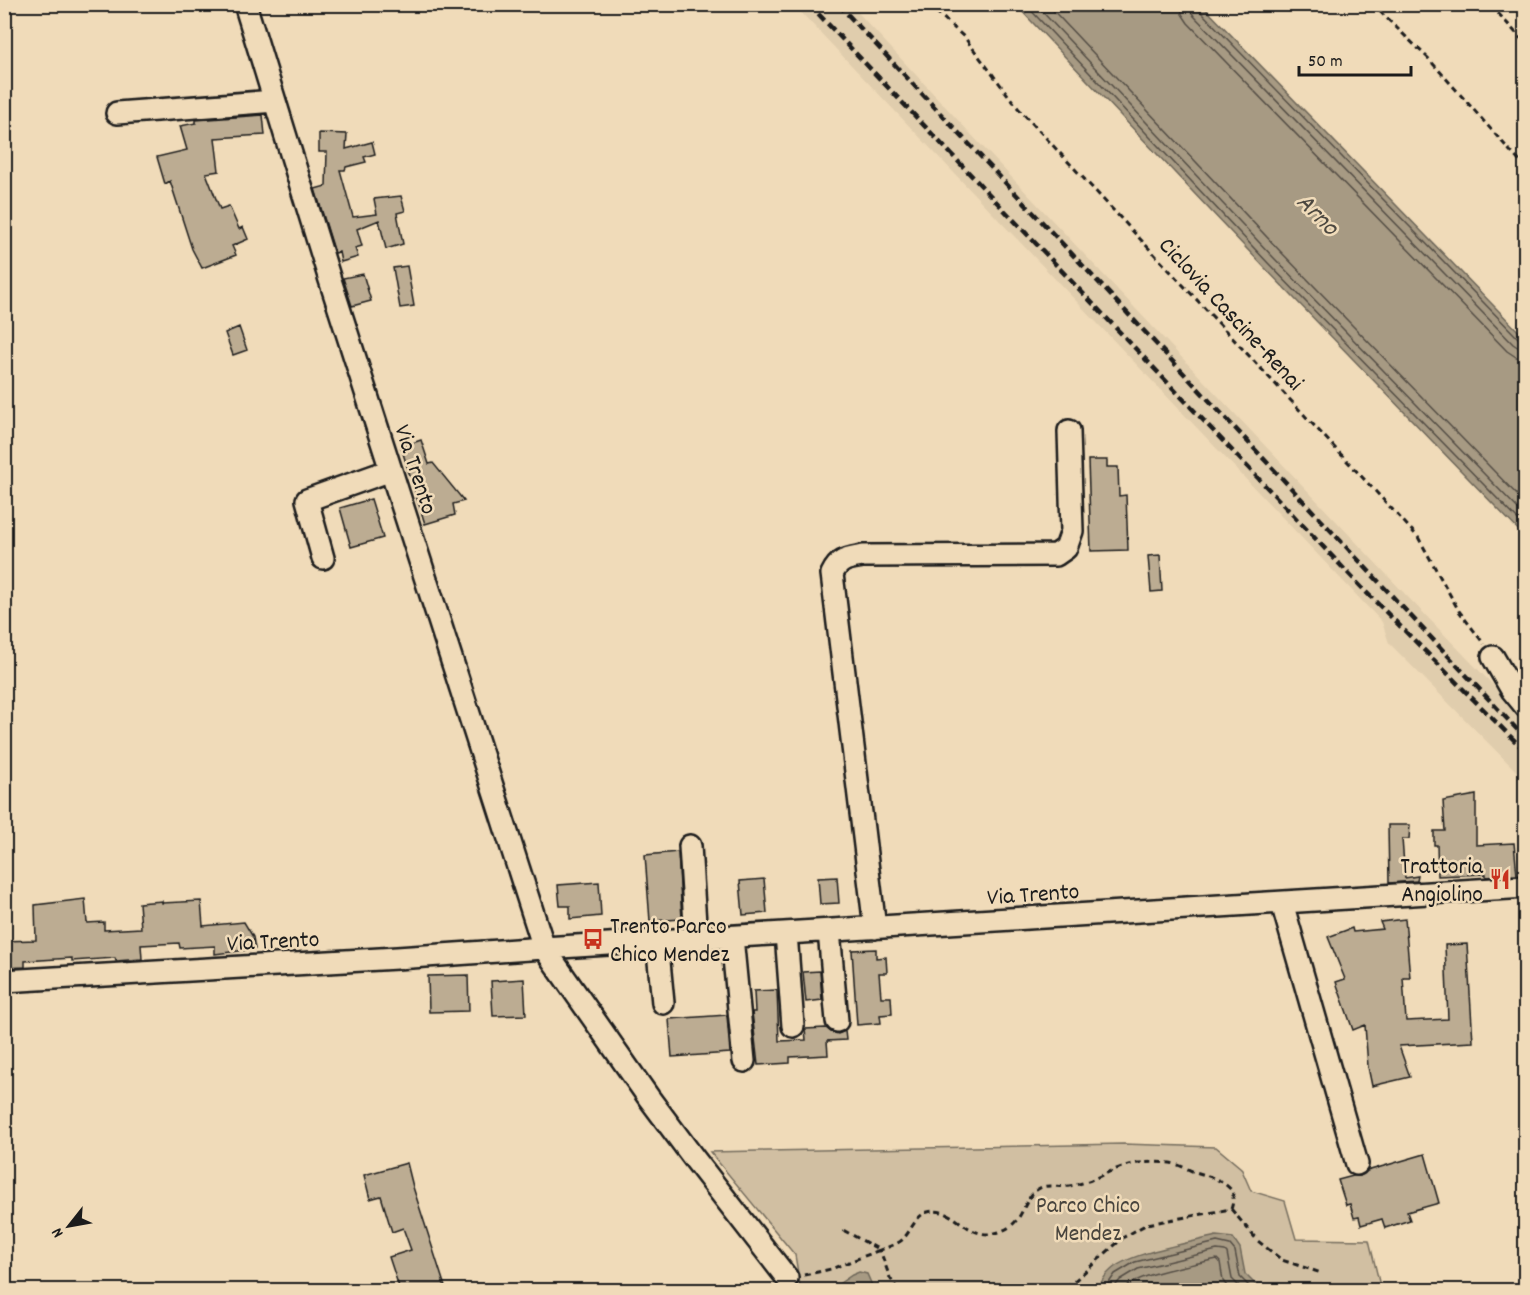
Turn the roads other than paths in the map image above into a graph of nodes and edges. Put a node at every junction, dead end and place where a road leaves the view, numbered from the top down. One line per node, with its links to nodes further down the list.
1 (245, 4): 2 (street, Via Trento)
2 (275, 101): 3 (street); 5 (street, Via Trento)
3 (117, 113)
4 (1069, 430): 12 (street)
5 (391, 470): 6 (street); 18 (street, Via Trento)
6 (323, 558)
7 (1493, 657): 8 (street)
8 (1526, 707)
9 (690, 846): 16 (street)
10 (1526, 887): 11 (street, Via Trento)
11 (1282, 903): 12 (street, Via Trento); 24 (street)
12 (875, 928): 13 (street, Via Trento)
13 (833, 930): 14 (street, Via Trento); 21 (street)
14 (786, 933): 15 (street, Via Trento); 22 (street)
15 (732, 937): 16 (street, Via Trento); 23 (street)
16 (696, 939): 17 (street, Via Trento)
17 (657, 941): 18 (street, Via Trento); 20 (street)
18 (544, 948): 19 (street, Via Trento); 25 (street)
19 (4, 981)
20 (663, 1003)
21 (841, 1016)
22 (793, 1026)
23 (744, 1061)
24 (1357, 1164)
25 (787, 1278)

